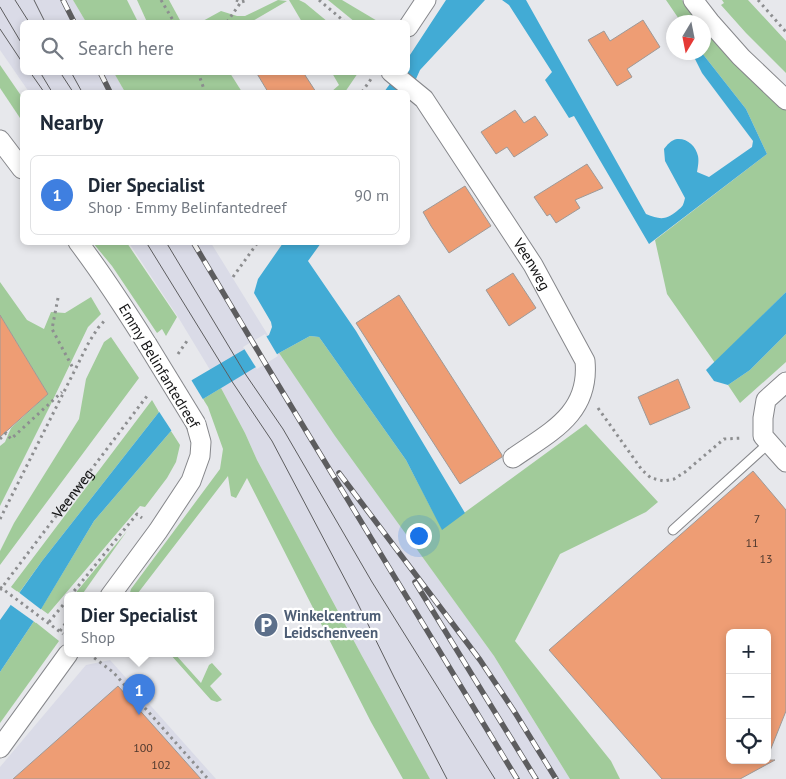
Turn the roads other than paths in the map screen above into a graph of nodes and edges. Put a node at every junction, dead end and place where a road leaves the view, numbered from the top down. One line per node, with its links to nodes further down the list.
1 (426, 0): 4 (street)
2 (694, 0): 7 (street)
3 (709, 0): 6 (street)
4 (410, 24)
5 (395, 75): 13 (street, Veenweg)
6 (786, 83)
7 (786, 100)
8 (0, 140): 9 (street)
9 (20, 166)
10 (80, 245): 15 (street, Emmy Belinfantedreef, bridge)
11 (786, 382): 12 (street)
12 (779, 449): 14 (lane)
13 (513, 458)
14 (673, 530)
15 (113, 592)
16 (66, 657): 17 (street)
17 (0, 748)

